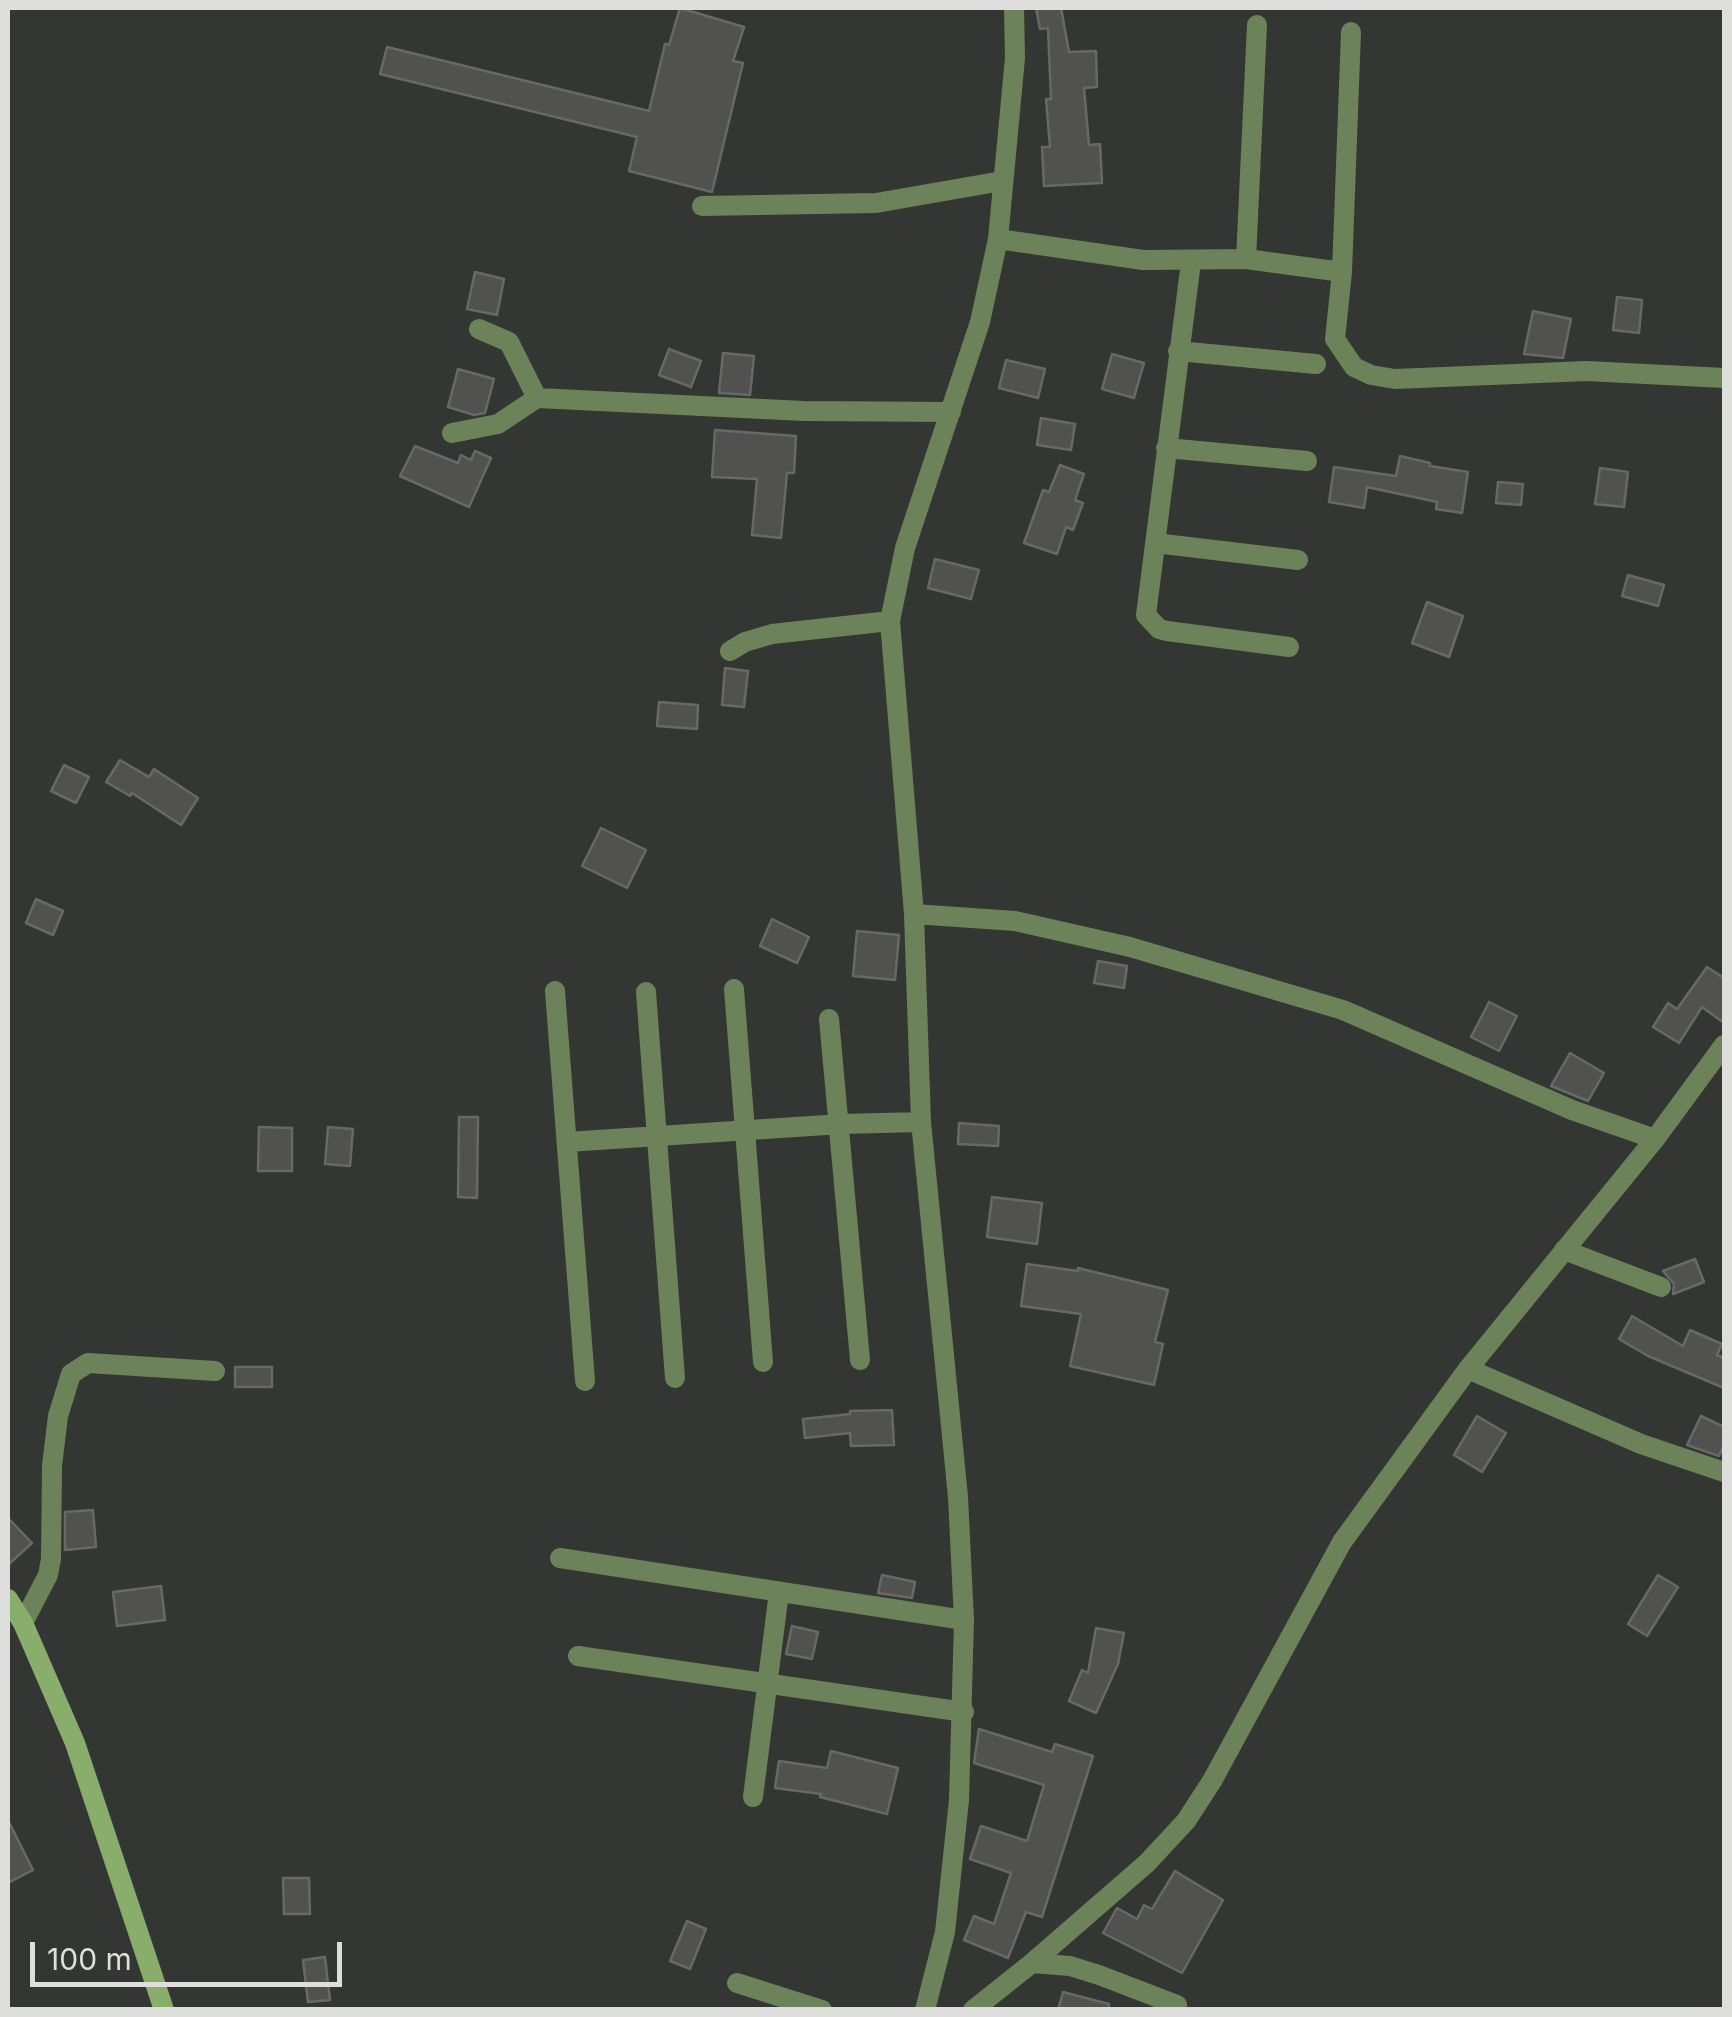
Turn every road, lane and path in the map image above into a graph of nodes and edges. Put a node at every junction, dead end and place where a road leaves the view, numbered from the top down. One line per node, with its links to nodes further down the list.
1 (1014, 8): 4 (street)
2 (1257, 25): 7 (street)
3 (1351, 32): 9 (street)
4 (1002, 180): 5 (street); 6 (street)
5 (702, 206)
6 (998, 239): 8 (street); 15 (street)
7 (1246, 260): 8 (street); 9 (street)
8 (1190, 262): 11 (street)
9 (1342, 272): 13 (street)
10 (479, 329): 14 (street)
11 (1178, 351): 12 (street); 17 (street)
12 (1316, 364)
13 (1724, 378)
14 (538, 398): 15 (street); 16 (street)
15 (951, 412): 21 (street)
16 (452, 432)
17 (1166, 448): 18 (street); 19 (street)
18 (1306, 461)
19 (1155, 542): 20 (street); 22 (street)
20 (1298, 560)
21 (890, 620): 23 (street); 24 (street)
22 (1289, 647)
23 (730, 651)
24 (914, 914): 30 (street); 34 (street)
25 (734, 989): 32 (street)
26 (555, 991): 35 (street)
27 (646, 992): 33 (street)
28 (829, 1018): 31 (street)
29 (1724, 1044): 34 (street)
30 (920, 1122): 31 (street); 48 (street)
31 (841, 1124): 32 (street); 38 (street)
32 (744, 1130): 33 (street); 39 (street)
33 (656, 1136): 35 (street); 42 (street)
34 (1654, 1139): 36 (street)
35 (567, 1142): 43 (street)
36 (1564, 1250): 37 (street); 40 (street)
37 (1662, 1287)
38 (860, 1360)
39 (763, 1362)
40 (1468, 1369): 44 (street); 54 (street)
41 (215, 1371): 49 (street)
42 (676, 1378)
43 (585, 1381)
44 (1724, 1472)
45 (560, 1558): 46 (street)
46 (779, 1592): 48 (street); 51 (street)
47 (8, 1598): 49 (street)
48 (964, 1620): 52 (street)
49 (24, 1624): 57 (street)
50 (578, 1656): 51 (street)
51 (769, 1684): 52 (street); 53 (street)
52 (964, 1712): 59 (street)
53 (753, 1797)
54 (1032, 1963): 56 (street); 60 (street)
55 (737, 1983): 58 (street)
56 (1177, 2005)
57 (164, 2010)
58 (822, 2010)
59 (925, 2010)
60 (973, 2010)

